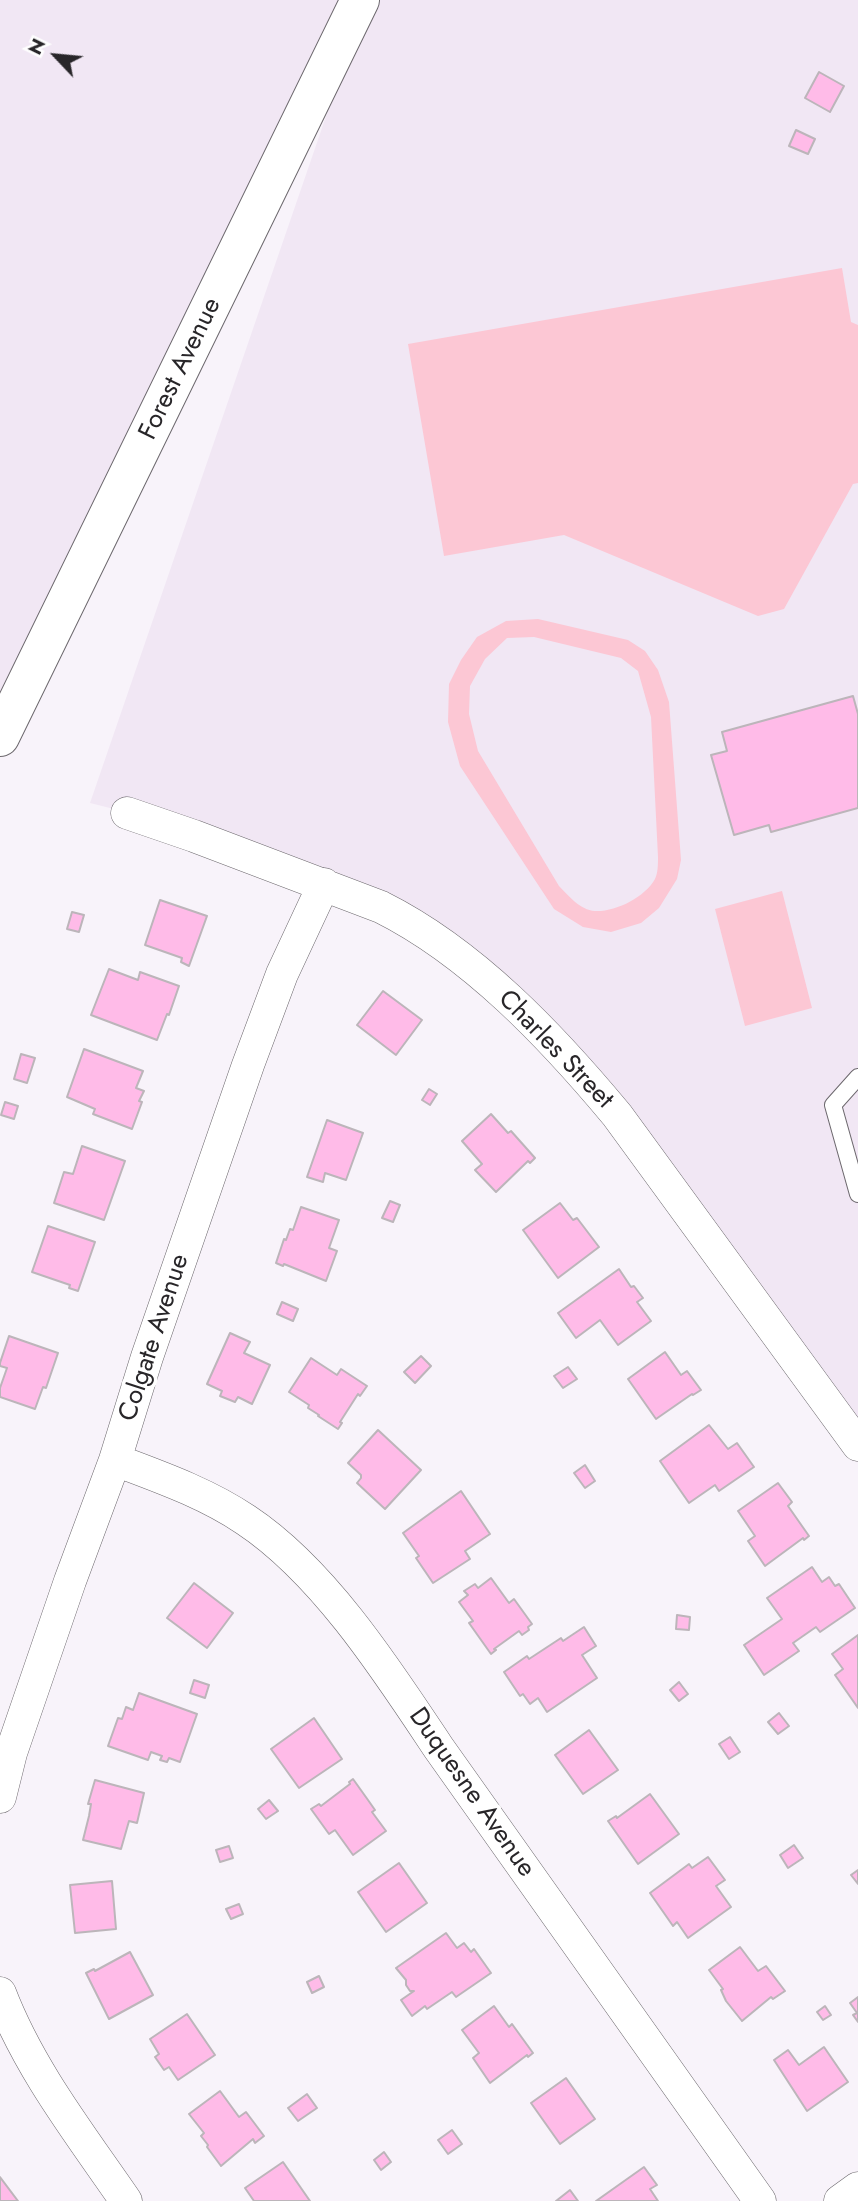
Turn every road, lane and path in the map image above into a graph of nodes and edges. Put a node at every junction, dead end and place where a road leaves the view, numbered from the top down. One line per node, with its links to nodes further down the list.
1 (360, 0): 2 (main road, Forest Avenue)
2 (0, 737)
3 (127, 813): 4 (street, Charles Street)
4 (324, 884): 7 (street, Charles Street); 8 (street, Colgate Avenue)
5 (858, 1077): 6 (lane)
6 (858, 1194)
7 (858, 1444)
8 (115, 1460): 9 (street, Colgate Avenue); 13 (street, Duquesne Avenue)
9 (0, 1797)
10 (0, 1993): 12 (street)
11 (858, 2188): 14 (street)
12 (126, 2201)
13 (760, 2201)
14 (840, 2201)

